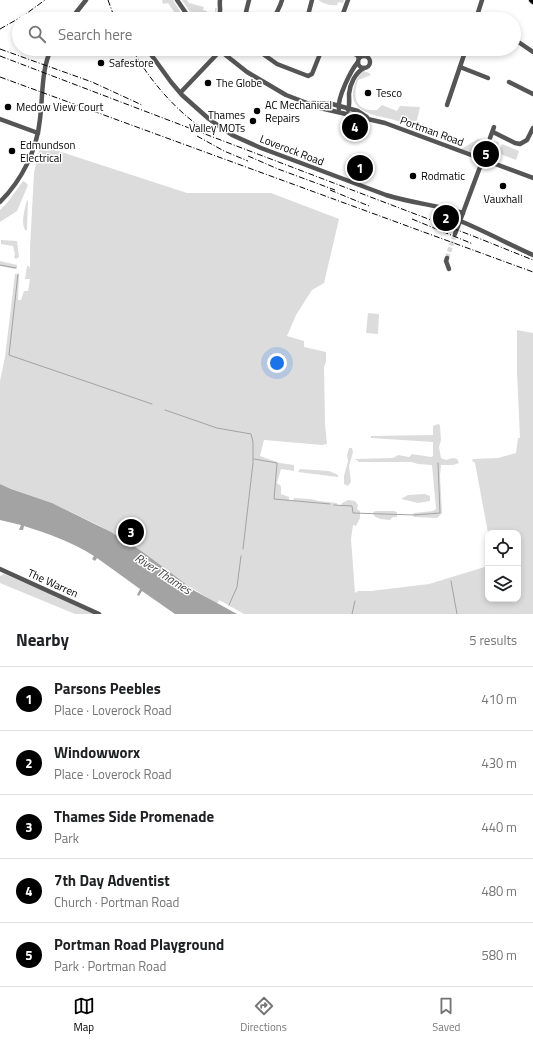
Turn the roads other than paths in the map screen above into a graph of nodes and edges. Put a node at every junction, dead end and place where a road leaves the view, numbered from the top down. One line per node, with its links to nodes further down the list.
1 (86, 0): 9 (street)
2 (177, 0): 10 (street)
3 (220, 0): 11 (street)
4 (249, 0): 12 (street)
5 (282, 0): 13 (street)
6 (312, 0): 14 (street)
7 (348, 0): 15 (street)
8 (482, 0): 16 (street)
9 (77, 12)
10 (185, 12)
11 (220, 12)
12 (246, 12)
13 (277, 12)
14 (309, 12)
15 (344, 12)
16 (479, 12)
17 (521, 44): 18 (street)
18 (533, 52)
19 (49, 56): 46 (street)
20 (152, 56): 32 (street, Loverock Road)
21 (213, 56): 32 (street)
22 (227, 56): 36 (street, Portman Road)
23 (266, 56): 24 (street)
24 (319, 56)
25 (357, 56): 27 (street)
26 (464, 56): 28 (street)
27 (358, 60): 29 (street); 29 (street); 34 (street)
28 (460, 67): 30 (street); 38 (street)
29 (364, 68): 35 (street)
30 (488, 78)
31 (510, 89): 33 (street)
32 (180, 92): 51 (street, Loverock Road)
33 (533, 94)
34 (341, 98): 37 (street); 39 (street)
35 (350, 102): 40 (street); 41 (street)
36 (308, 103): 37 (street, Portman Road); 42 (street, Portman Road)
37 (332, 104): 39 (street, Portman Road)
38 (447, 104)
39 (338, 106): 40 (street, Portman Road); 42 (street)
40 (348, 108): 41 (street, Portman Road); 42 (street)
41 (358, 111): 43 (street, Portman Road)
42 (343, 113): 43 (street, Portman Road)
43 (369, 118): 48 (street, Portman Road)
44 (0, 119): 46 (street)
45 (533, 128): 47 (street)
46 (38, 133): 50 (street)
47 (490, 138)
48 (483, 159): 49 (street, Portman Road); 51 (street)
49 (533, 178)
50 (0, 202)
51 (463, 213): 52 (street)
52 (460, 221): 53 (street); 54 (street)
53 (455, 234)
54 (533, 254)
55 (447, 258): 56 (street)
56 (449, 269)
57 (0, 569): 58 (street, The Warren)
58 (99, 614)

